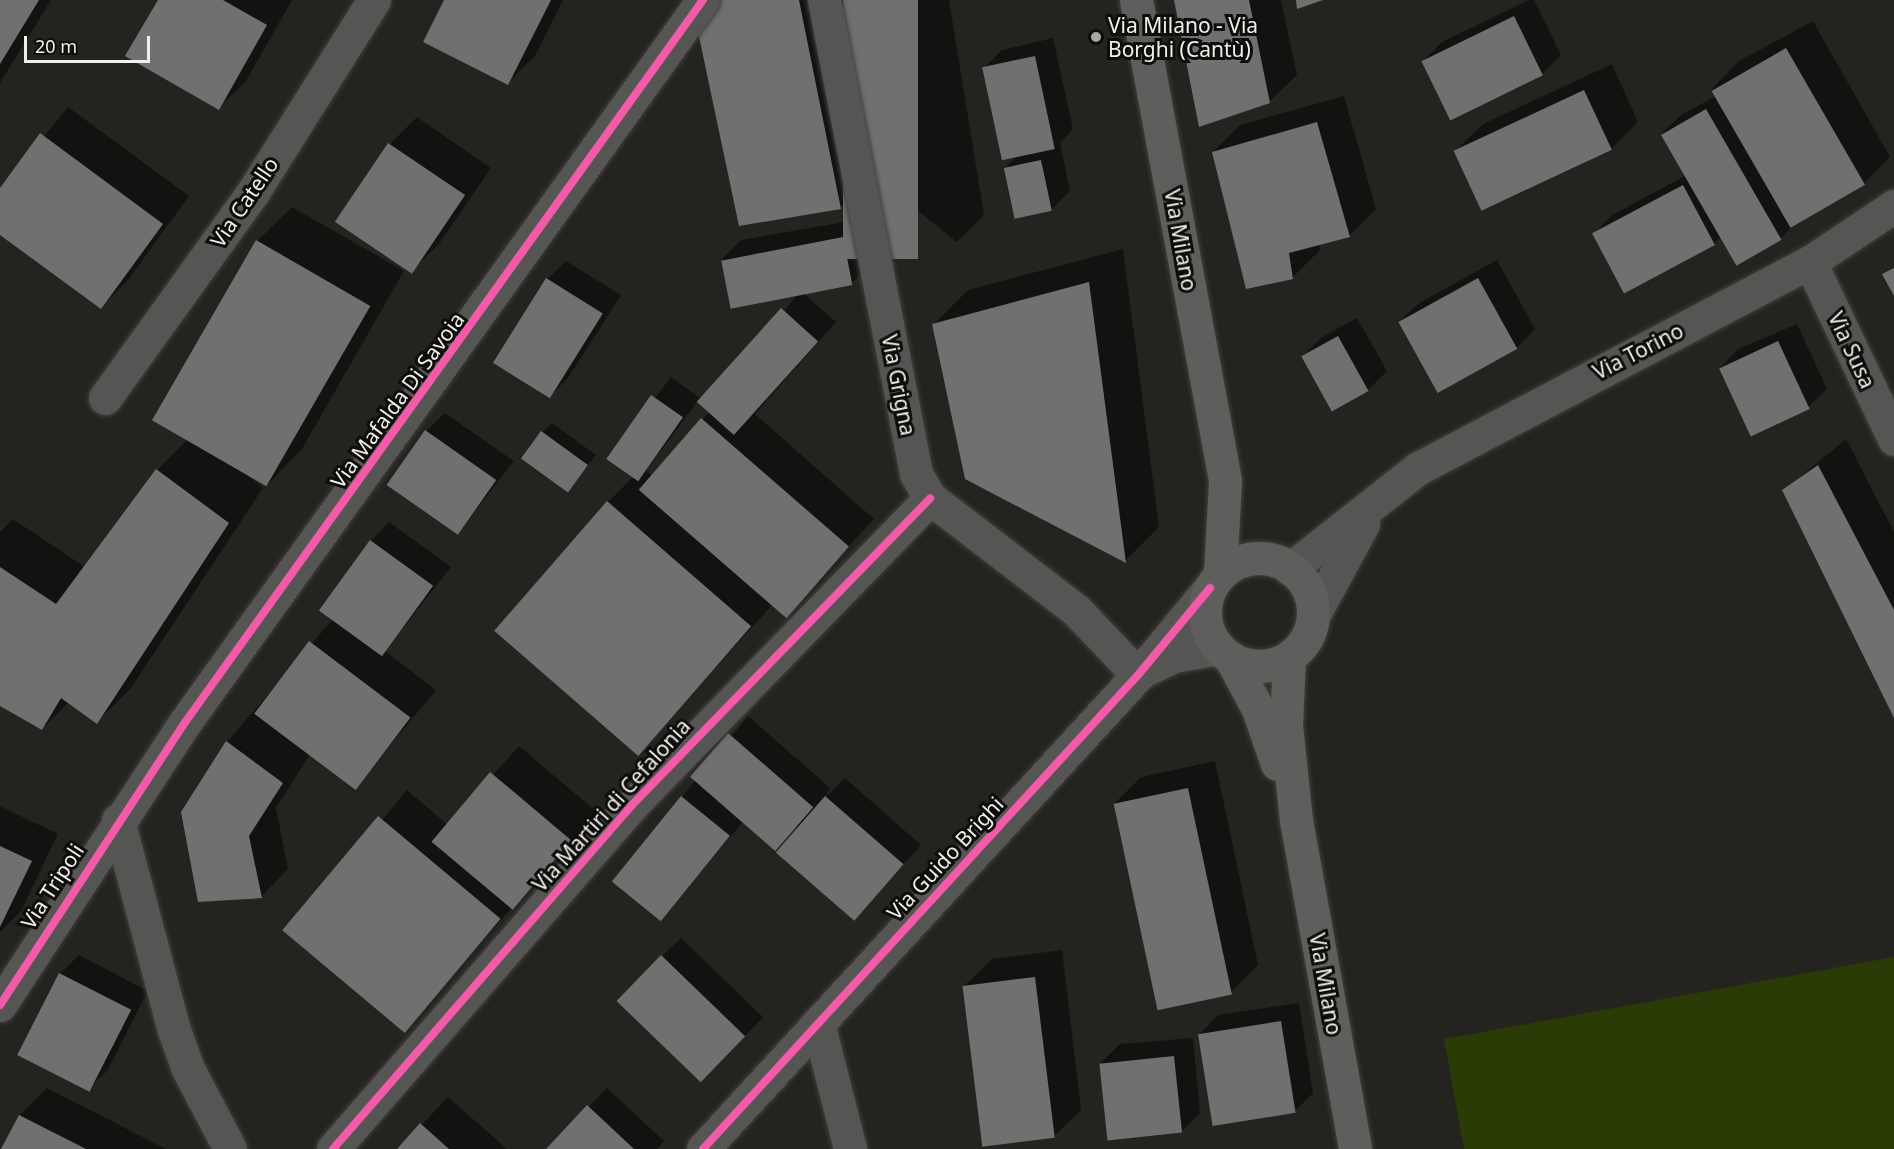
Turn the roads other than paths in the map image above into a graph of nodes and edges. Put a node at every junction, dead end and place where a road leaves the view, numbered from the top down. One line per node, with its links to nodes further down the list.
1 (374, 0): 7 (street, Via Catello)
2 (703, 0): 18 (street, Via Mafalda Di Savoia)
3 (824, 0): 11 (street, Via Grigna)
4 (1136, 0): 9 (main road, Via Milano)
5 (1894, 206): 6 (street, Via Torino)
6 (1810, 262): 8 (street, Via Susa); 10 (street, Via Torino)
7 (105, 398)
8 (1894, 439)
9 (1225, 481): 12 (main road, Via Milano); 13 (main road, Via Milano)
10 (1382, 495): 12 (street, Via Torino); 14 (street, Via Torino)
11 (930, 498): 17 (street, Via Grigna); 23 (street, Via Martiri di Cefalonia)
12 (1278, 564): 13 (main road); 14 (main road)
13 (1215, 581): 15 (main road); 17 (street, Via Guido Brighi)
14 (1313, 616): 16 (main road)
15 (1225, 653): 16 (main road); 17 (street, Via Guido Brighi); 19 (main road, Via Milano)
16 (1289, 657): 19 (main road, Via Milano)
17 (1138, 675): 21 (street, Via Guido Brighi)
18 (118, 820): 20 (street, Via Tripoli); 22 (street)
19 (1296, 820): 26 (main road, Via Milano)
20 (0, 1005)
21 (818, 1023): 24 (street, Via Guido Brighi); 25 (street)
22 (230, 1149)
23 (333, 1149)
24 (703, 1149)
25 (850, 1149)
26 (1355, 1149)

